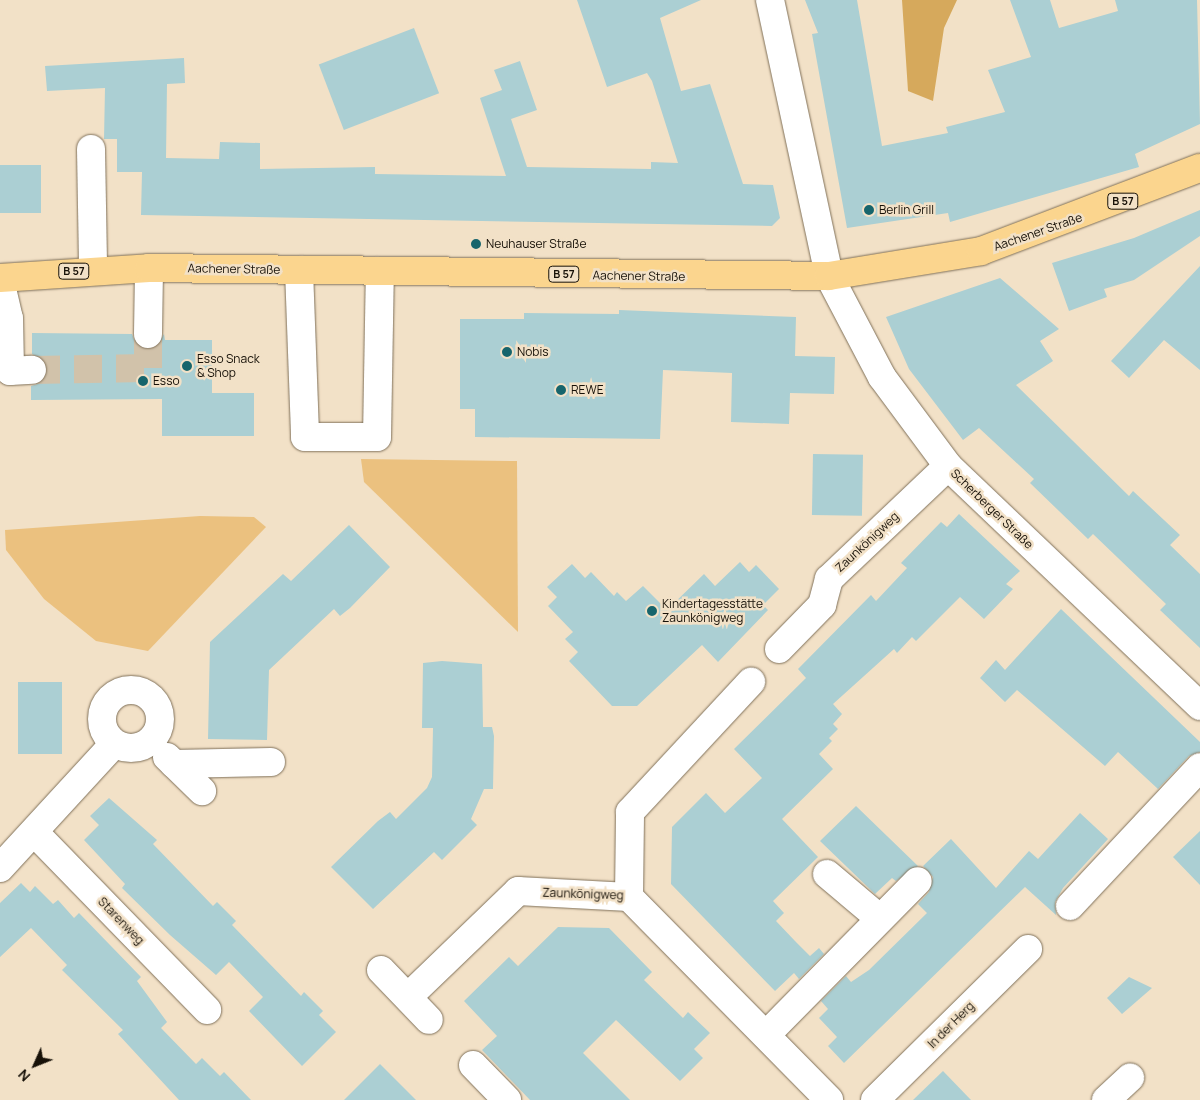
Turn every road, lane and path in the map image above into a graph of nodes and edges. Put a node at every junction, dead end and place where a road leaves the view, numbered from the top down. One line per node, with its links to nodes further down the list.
1 (770, 0): 8 (street)
2 (91, 150): 5 (street)
3 (1200, 168): 8 (main road, Aachener Straße / B 57)
4 (149, 268): 5 (main road, Aachener Straße / B 57); 6 (main road, Aachener Straße / B 57); 10 (street)
5 (94, 269): 9 (main road, Aachener Straße / B 57)
6 (299, 270): 7 (main road, Aachener Straße / B 57); 7 (street)
7 (380, 271): 8 (main road, Aachener Straße / B 57)
8 (829, 276): 12 (street, Scherberger Straße)
9 (0, 279): 11 (street)
10 (148, 334)
11 (32, 370)
12 (948, 466): 13 (street, Zaunkönigweg); 15 (street, Scherberger Straße)
13 (779, 649)
14 (751, 682): 26 (street, Zaunkönigweg)
15 (1200, 706)
16 (151, 741): 17 (street); 17 (street); 19 (street)
17 (114, 744): 22 (street)
18 (271, 762): 19 (street)
19 (174, 764): 21 (street)
20 (1200, 767): 27 (street)
21 (202, 791)
22 (35, 833): 23 (street); 32 (street, Starenweg)
23 (0, 868)
24 (827, 874): 28 (street)
25 (918, 881): 28 (street)
26 (629, 897): 31 (street, Zaunkönigweg); 34 (street)
27 (1070, 906)
28 (878, 917): 34 (street)
29 (1028, 949): 39 (street, In der Herg)
30 (381, 970): 31 (street)
31 (408, 997): 33 (street)
32 (207, 1010)
33 (429, 1020)
34 (766, 1035): 38 (street)
35 (473, 1065): 37 (street)
36 (1130, 1078): 40 (street)
37 (507, 1100)
38 (829, 1100)
39 (875, 1100)
40 (1106, 1100)

